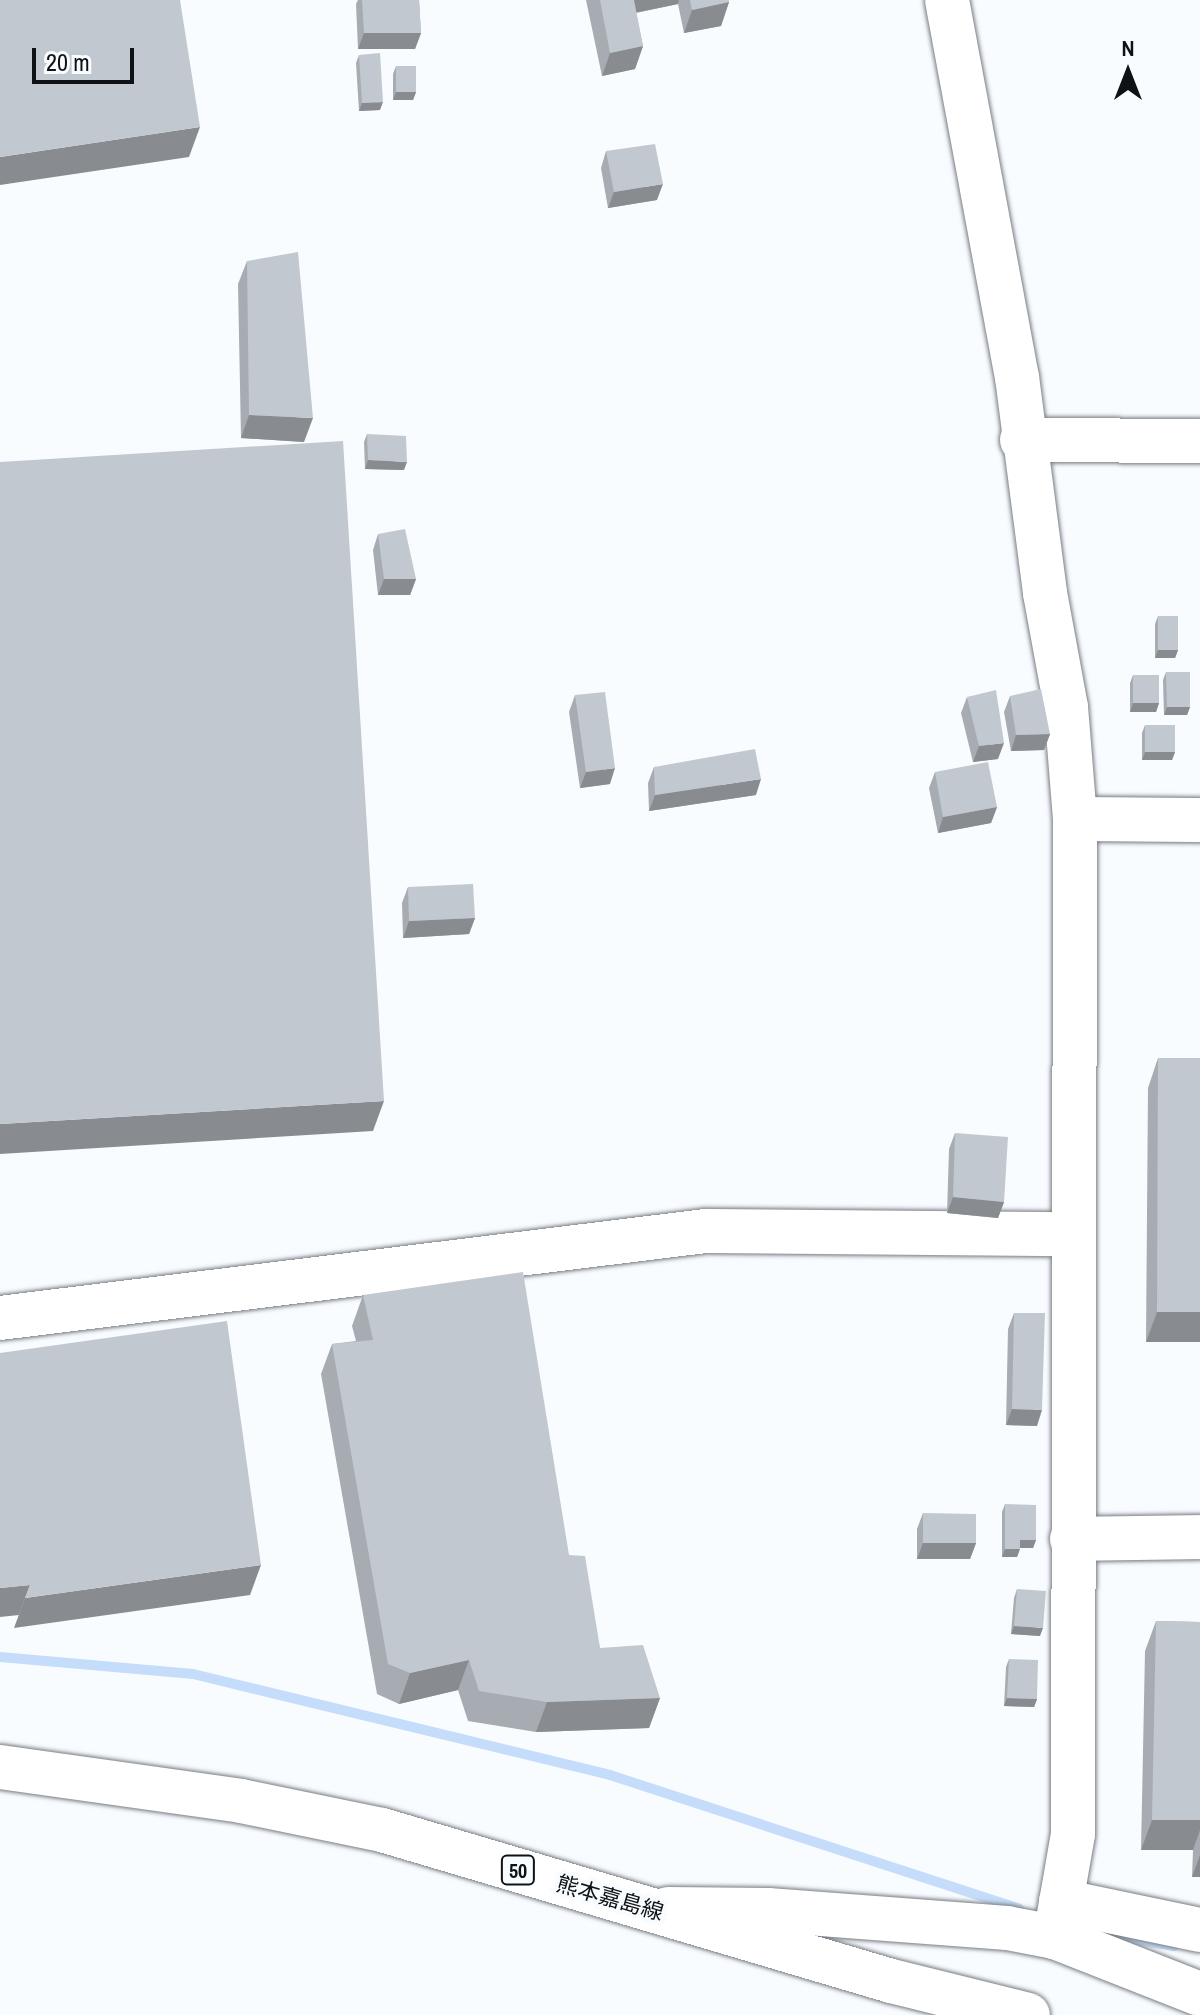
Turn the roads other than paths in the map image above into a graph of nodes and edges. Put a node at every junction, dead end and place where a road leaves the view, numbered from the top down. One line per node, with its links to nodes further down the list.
1 (947, 0): 2 (street)
2 (1022, 440): 3 (street); 4 (street)
3 (1200, 441)
4 (1075, 819): 5 (street); 6 (street)
5 (1200, 820)
6 (1074, 1234): 7 (street); 9 (street)
7 (0, 1318)
8 (1200, 1537): 9 (street)
9 (1072, 1539): 12 (street)
10 (0, 1767): 11 (street, 熊本嘉島線 / 50)
11 (646, 1908): 12 (street); 15 (street, 熊本嘉島線 / 50)
12 (1058, 1919): 13 (street); 14 (street)
13 (1200, 1930)
14 (1200, 1994)
15 (1028, 2015)

